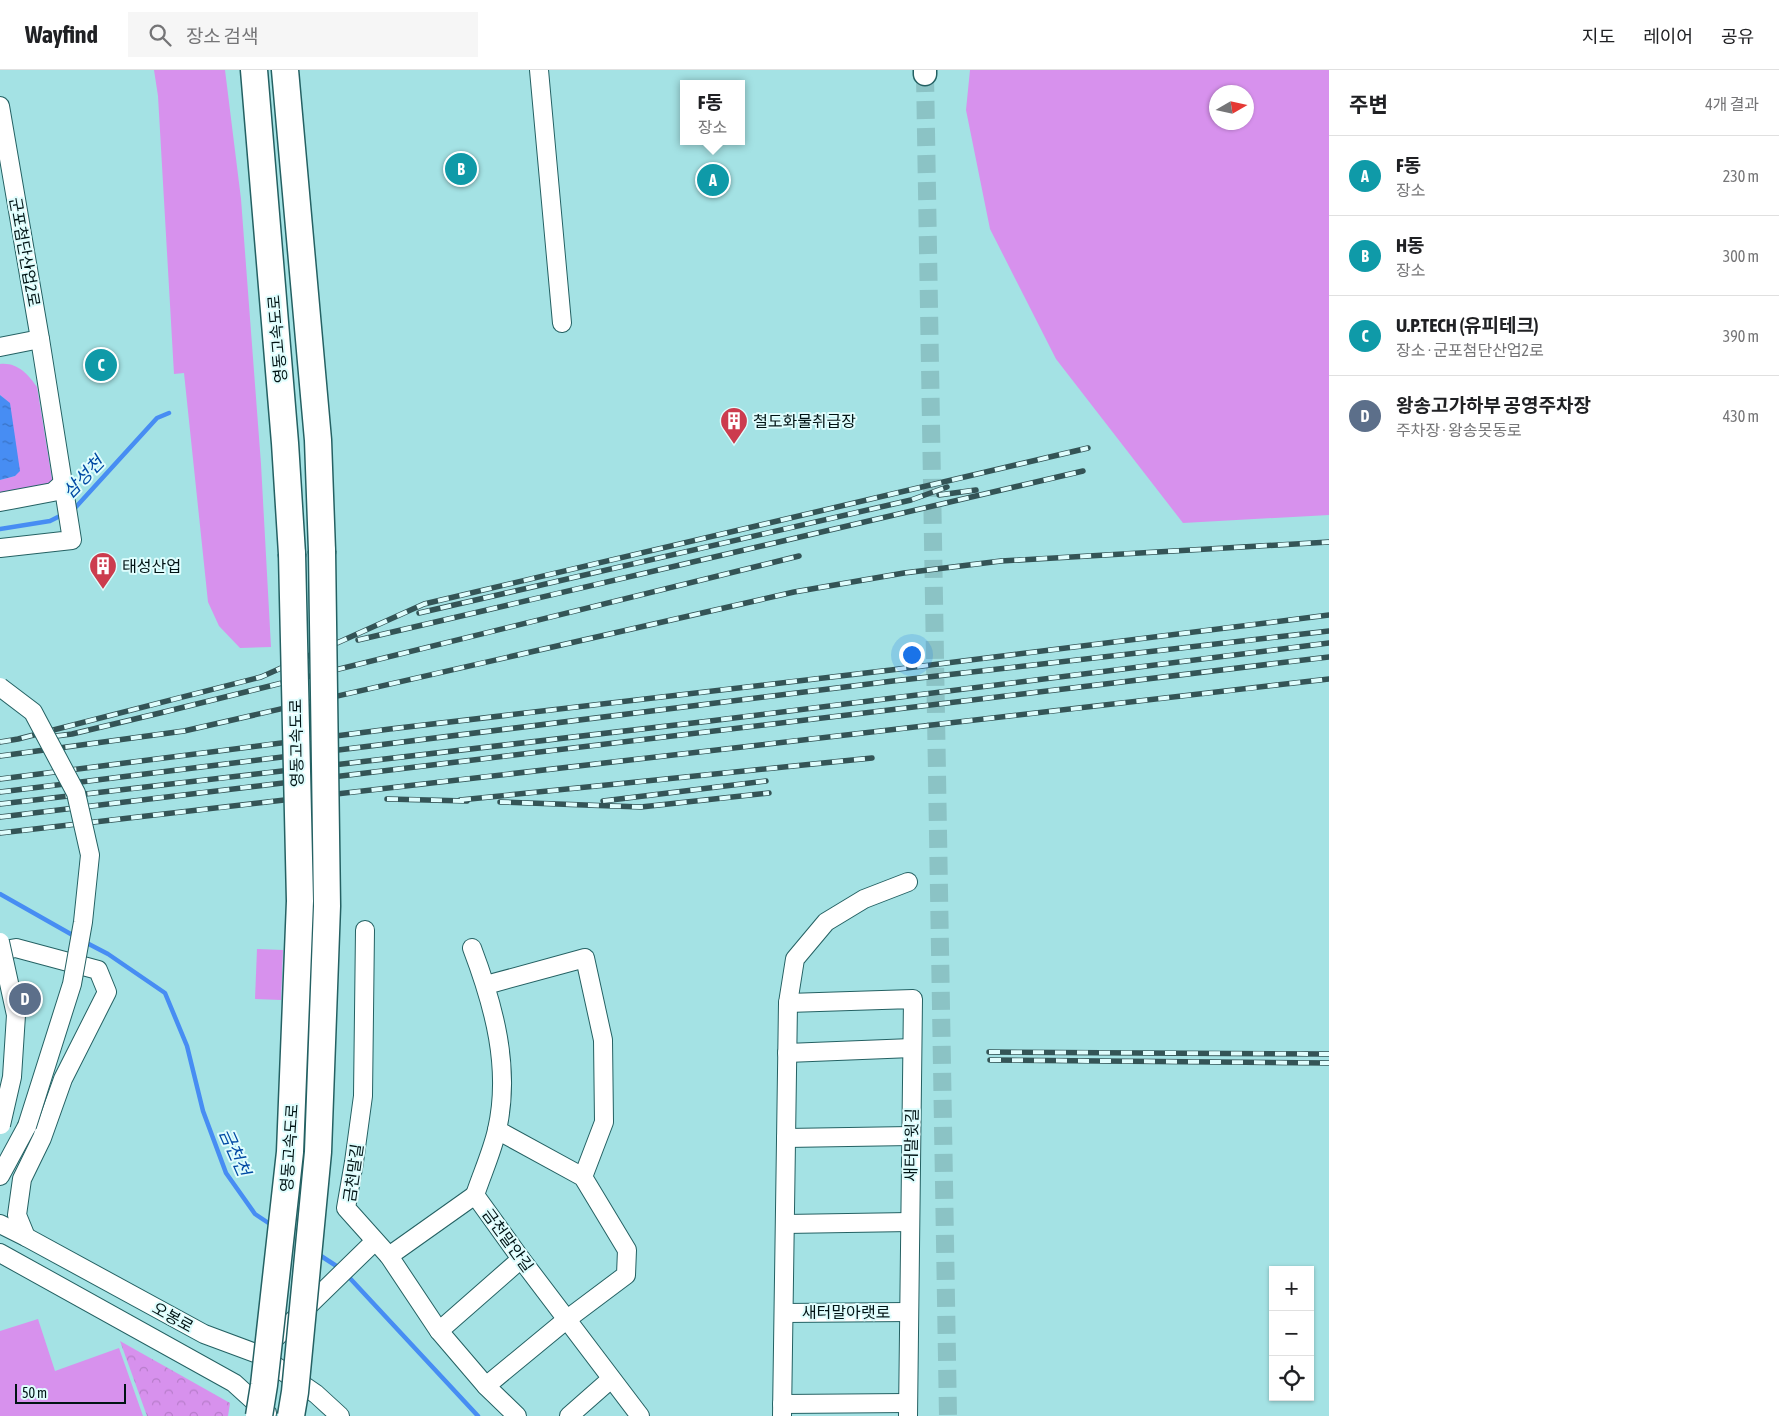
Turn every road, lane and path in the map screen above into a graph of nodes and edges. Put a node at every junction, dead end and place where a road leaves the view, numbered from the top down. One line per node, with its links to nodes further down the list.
1 (254, 70): 45 (highway, 영동고속도로, bridge)
2 (284, 70): 47 (highway, 영동고속도로, bridge)
3 (539, 70): 5 (street)
4 (0, 106): 6 (street, 군포첨단산업2로)
5 (562, 323)
6 (40, 339): 7 (street); 8 (street, 군포첨단산업2로)
7 (0, 346)
8 (63, 483): 9 (street); 10 (street, 군포첨단산업2로)
9 (0, 502)
10 (0, 548)
11 (0, 686): 25 (street, bridge)
12 (908, 882): 18 (street, 새터말아랫로)
13 (365, 930): 32 (street, 금천말길)
14 (0, 942): 21 (street, bridge)
15 (472, 948): 17 (street, 금천말안길)
16 (0, 951): 31 (street)
17 (486, 986): 22 (street, 금천말안길); 26 (street)
18 (788, 1003): 19 (street, 새터말윗길); 20 (street, 새터말아랫로)
19 (912, 1048): 20 (street); 23 (street, 새터말윗길)
20 (787, 1053): 24 (street, 새터말아랫로)
21 (0, 1126)
22 (497, 1130): 26 (street); 27 (street, 금천말안길)
23 (911, 1136): 24 (street); 28 (street, 새터말윗길)
24 (786, 1138): 30 (street, 새터말아랫로)
25 (0, 1176)
26 (583, 1177): 38 (street)
27 (475, 1195): 34 (street); 35 (street, 금천말안길)
28 (910, 1222): 30 (street); 36 (street, 새터말윗길)
29 (0, 1224): 31 (street, 오봉로)
30 (785, 1224): 37 (street, 새터말아랫로)
31 (26, 1237): 40 (street, 오봉로)
32 (375, 1241): 34 (street, 금천말길); 40 (street)
33 (0, 1253): 46 (street, 오봉로)
34 (389, 1256): 39 (street, 금천말길)
35 (520, 1259): 38 (street, 금천말안길); 39 (street)
36 (909, 1312): 37 (street, 새터말아랫로); 44 (street, 새터말윗길)
37 (784, 1313): 43 (street, 새터말아랫로)
38 (566, 1320): 41 (street, 금천말안길); 42 (street)
39 (439, 1331): 42 (street, 금천말길)
40 (258, 1354): 48 (street, 오봉로)
41 (611, 1379): 50 (street); 51 (street, 금천말안길)
42 (486, 1386): 49 (street, 금천말길)
43 (782, 1410): 44 (street, 새터말아랫로)
44 (908, 1410)
45 (259, 1416)
46 (271, 1416)
47 (291, 1416)
48 (340, 1416)
49 (517, 1416)
50 (569, 1416)
51 (640, 1416)

